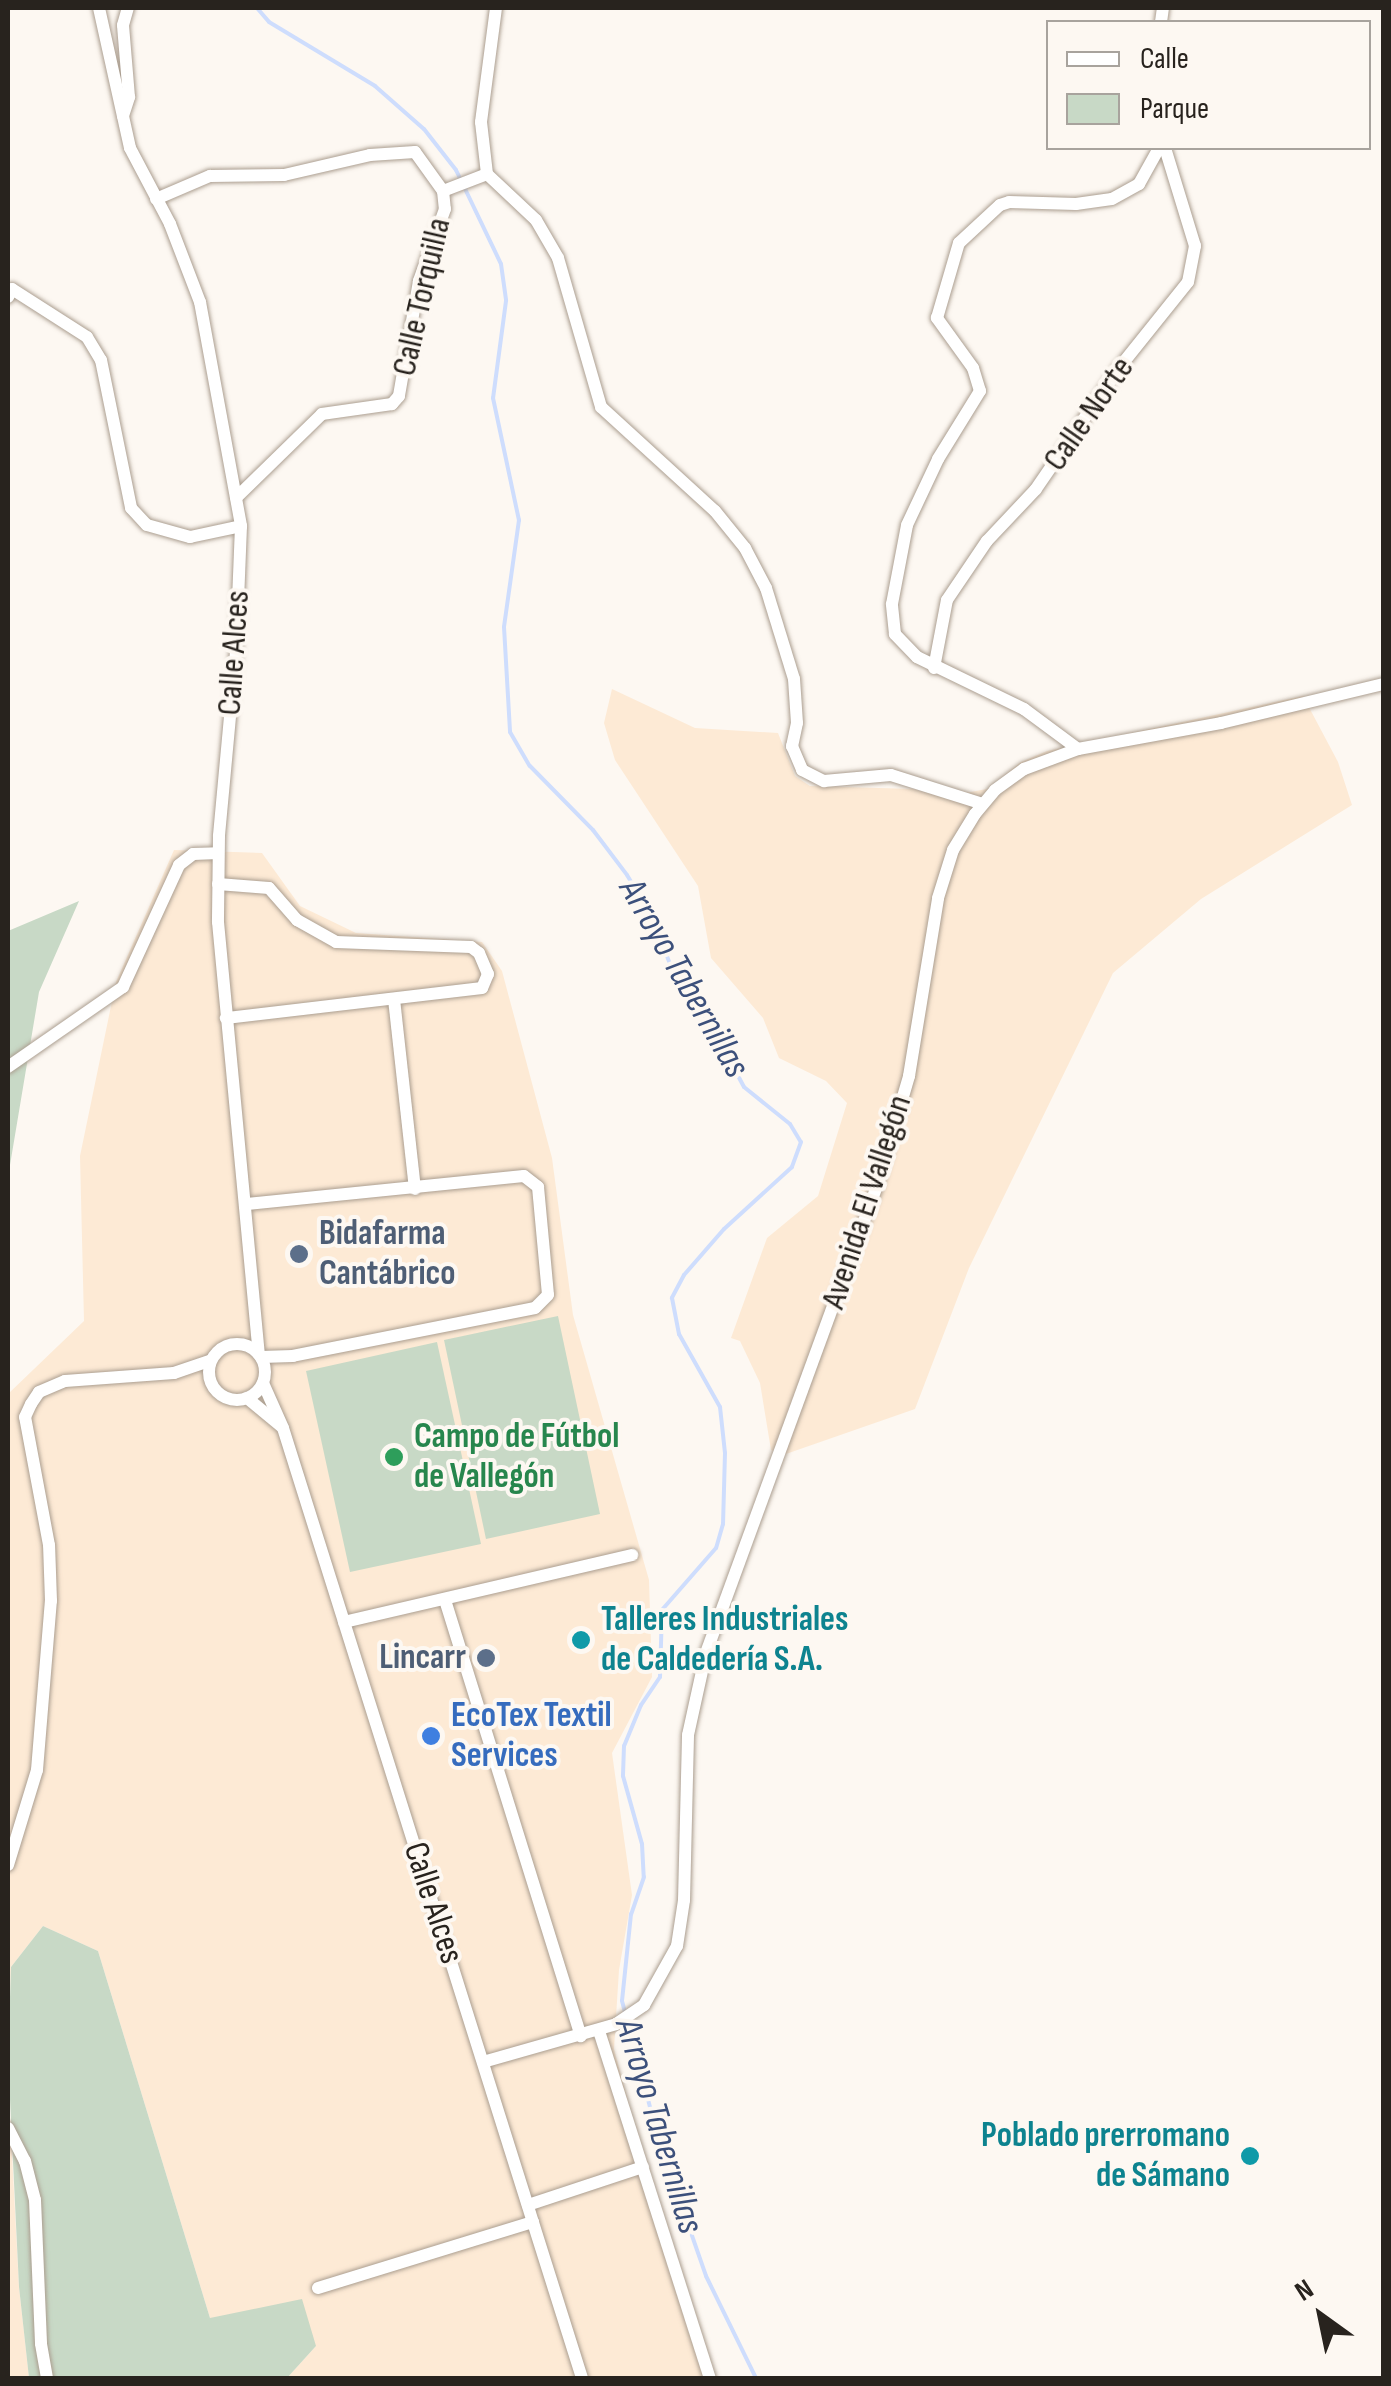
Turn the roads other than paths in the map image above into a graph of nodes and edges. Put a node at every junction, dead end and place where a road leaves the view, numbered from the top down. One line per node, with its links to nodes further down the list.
1 (99, 8): 4 (street, Calle Alces)
2 (128, 8): 4 (street)
3 (496, 8): 7 (street)
4 (122, 119): 9 (street, Calle Alces)
5 (1161, 150): 13 (street)
6 (1163, 150): 13 (street, Calle Norte)
7 (480, 176): 8 (street); 16 (street)
8 (447, 189): 9 (street, Calle Torquilla); 11 (street, Calle Torquilla)
9 (156, 199): 11 (street, Calle Alces)
10 (8, 297): 12 (street)
11 (236, 498): 12 (street, Calle Alces)
12 (241, 526): 17 (street, Calle Alces)
13 (934, 668): 15 (street)
14 (1384, 684): 15 (street, Avenida El Vallegón)
15 (1078, 749): 16 (street, Avenida El Vallegón)
16 (983, 804): 36 (street, Avenida El Vallegón)
17 (218, 852): 18 (street, Calle Alces); 21 (street)
18 (218, 884): 19 (street); 20 (street, Calle Alces)
19 (394, 999): 20 (street); 22 (street)
20 (226, 1018): 23 (street, Calle Alces)
21 (8, 1067)
22 (416, 1189): 23 (street); 27 (street)
23 (247, 1204): 24 (street, Calle Alces)
24 (259, 1318): 25 (street); 27 (street, Calle Alces)
25 (240, 1344): 26 (street); 27 (street)
26 (211, 1360): 28 (street); 29 (street)
27 (262, 1366): 30 (street); 31 (street, Calle Alces)
28 (174, 1372): 29 (street); 35 (street)
29 (210, 1382): 30 (street)
30 (248, 1398): 31 (street)
31 (283, 1428): 34 (street, Calle Alces)
32 (632, 1556): 33 (street)
33 (445, 1600): 34 (street); 37 (street)
34 (344, 1622): 38 (street, Calle Alces)
35 (8, 1865)
36 (599, 2031): 37 (street); 40 (street)
37 (581, 2036): 38 (street)
38 (483, 2062): 41 (street, Calle Alces)
39 (8, 2128): 44 (street)
40 (643, 2167): 41 (street); 46 (street)
41 (528, 2205): 42 (street, Calle Alces)
42 (533, 2222): 43 (street); 45 (street, Calle Alces)
43 (318, 2288)
44 (47, 2378)
45 (582, 2378)
46 (710, 2378)

